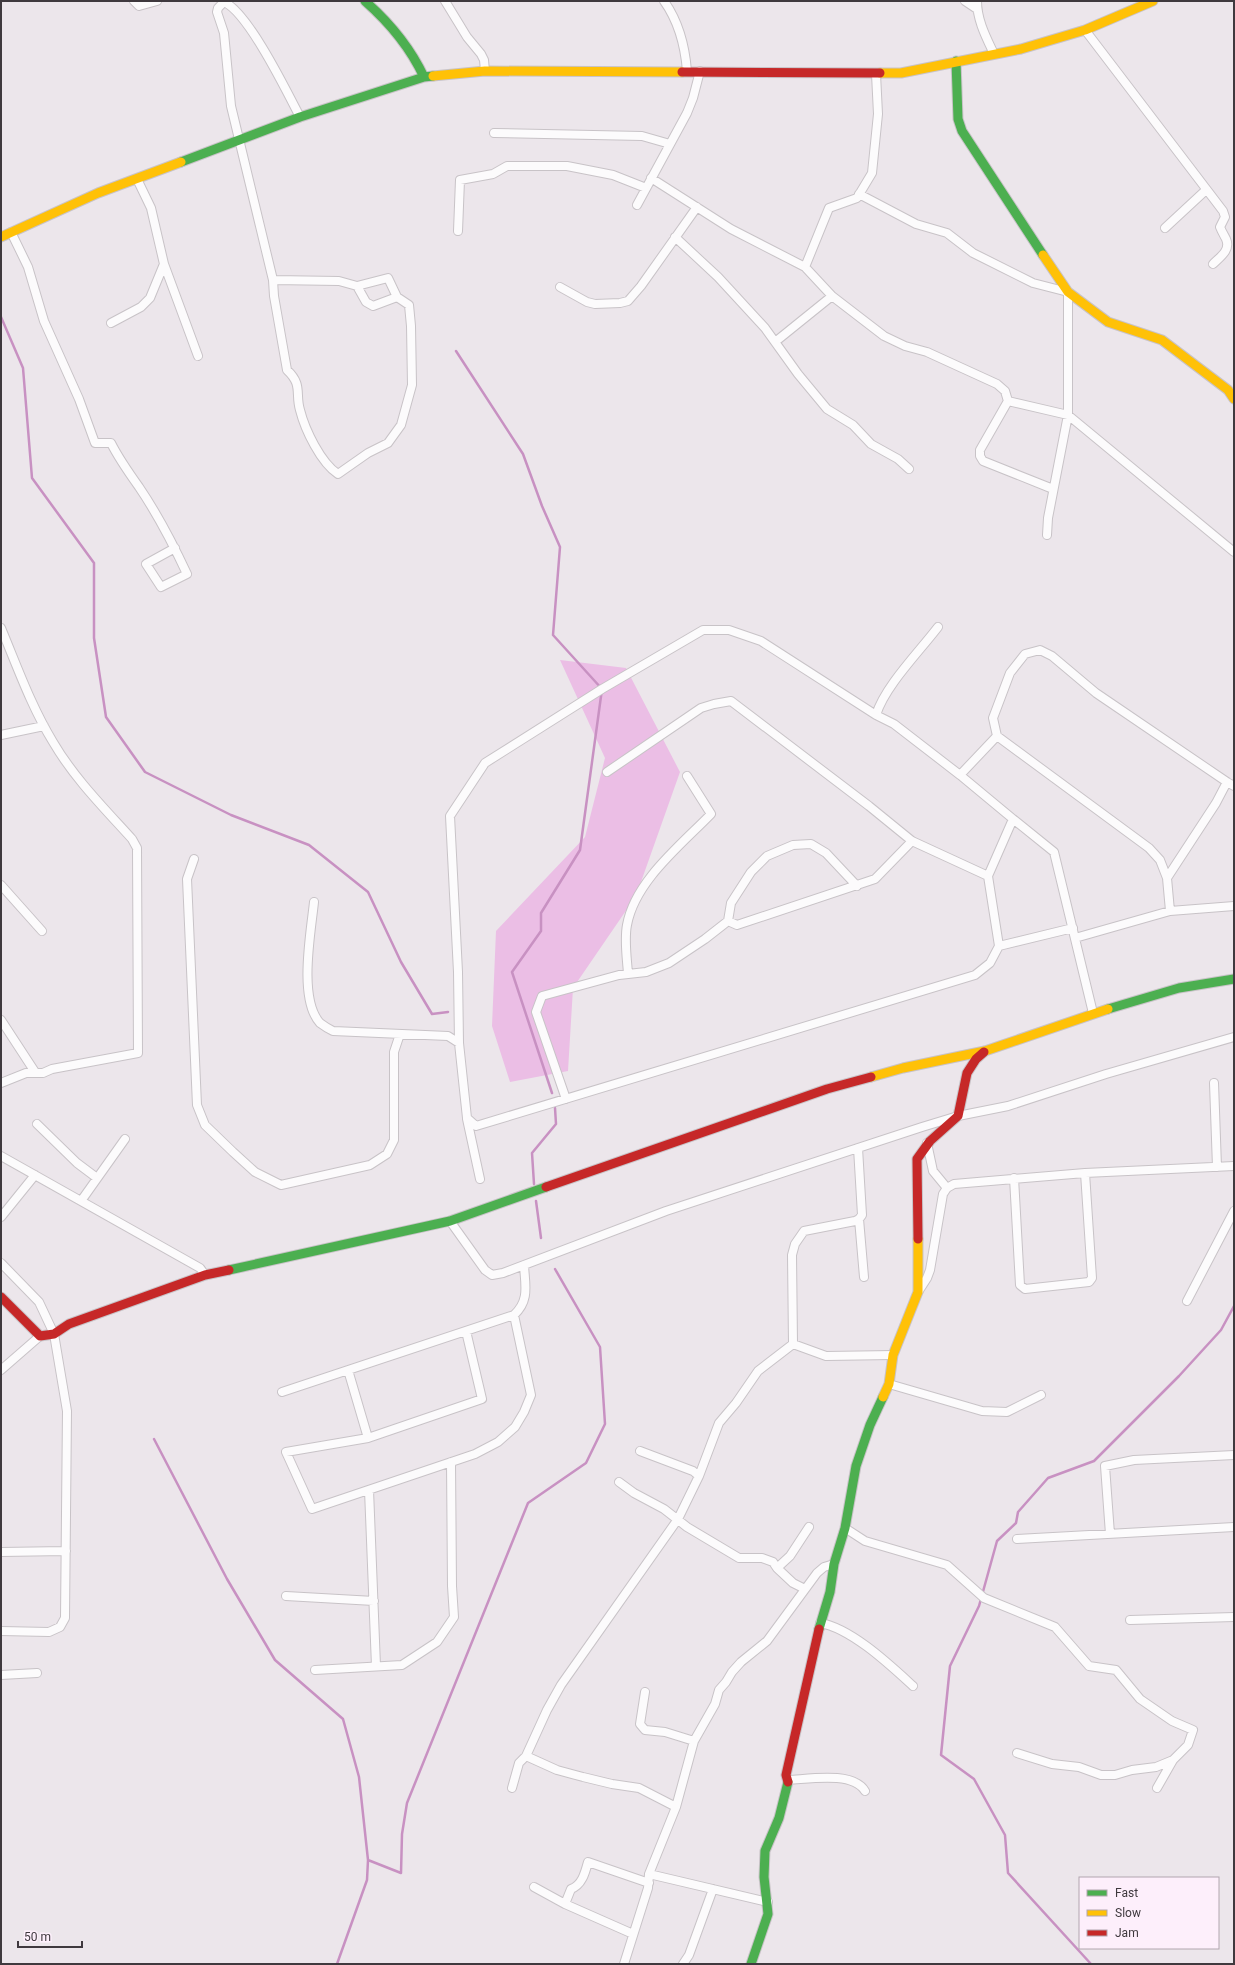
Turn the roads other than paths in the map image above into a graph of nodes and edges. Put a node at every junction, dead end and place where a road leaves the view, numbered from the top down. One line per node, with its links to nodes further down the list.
1 (134, 1): 2 (street)
2 (156, 1)
3 (365, 1): 17 (street)
4 (445, 1): 13 (street)
5 (664, 1): 14 (street)
6 (965, 1): 9 (street)
7 (1153, 1): 10 (street)
8 (216, 4): 18 (street); 20 (street)
9 (977, 5): 11 (street)
10 (1085, 30): 11 (street); 25 (street)
11 (994, 54): 12 (street)
12 (956, 61): 16 (street); 40 (street)
13 (485, 71): 14 (street); 17 (street)
14 (687, 71): 15 (street)
15 (700, 71): 16 (street); 21 (street)
16 (876, 74): 26 (street)
17 (424, 78): 18 (street)
18 (300, 116): 20 (street)
19 (494, 133): 21 (street)
20 (239, 140): 23 (street); 37 (street)
21 (670, 144): 22 (street)
22 (651, 178): 24 (street); 28 (street)
23 (137, 179): 31 (street); 34 (street)
24 (646, 188): 27 (street); 30 (street)
25 (1206, 190): 29 (street); 35 (street)
26 (859, 194): 36 (street); 40 (street)
27 (636, 205)
28 (697, 207): 33 (street); 36 (street)
29 (1165, 228)
30 (458, 231)
31 (11, 232): 32 (street); 52 (street)
32 (1, 237)
33 (675, 237): 39 (street); 44 (street)
34 (164, 264): 43 (street); 45 (street)
35 (1213, 264)
36 (805, 267): 41 (street)
37 (273, 280): 38 (street); 42 (street)
38 (357, 286): 42 (street); 42 (street)
39 (560, 287)
40 (1068, 292): 46 (street); 48 (street)
41 (832, 296): 44 (street); 47 (street)
42 (397, 297)
43 (111, 323)
44 (775, 342): 49 (street)
45 (198, 356)
46 (1234, 399)
47 (1008, 401): 48 (street); 50 (street)
48 (1068, 415): 50 (street); 53 (street)
49 (909, 470)
50 (1053, 489): 51 (street)
51 (1047, 535)
52 (175, 548): 52 (street)
53 (1234, 552)
54 (938, 627): 56 (street)
55 (1, 628): 57 (street)
56 (876, 715): 61 (street); 85 (street)
57 (44, 726): 58 (street); 87 (street)
58 (1, 735)
59 (997, 736): 61 (street); 63 (street); 68 (street)
60 (607, 772): 65 (street)
61 (960, 775): 64 (street)
62 (687, 776): 79 (street)
63 (1230, 784): 68 (street)
64 (1013, 819): 67 (street); 75 (street)
65 (912, 841): 67 (street); 70 (street)
66 (194, 859): 83 (street)
67 (988, 876): 78 (street)
68 (1167, 878): 73 (street)
69 (1, 885): 76 (street)
70 (857, 886): 74 (street); 74 (street)
71 (314, 902): 83 (street)
72 (1234, 906): 73 (street)
73 (1170, 911): 77 (street)
74 (728, 921): 79 (street)
75 (1073, 928): 77 (street); 78 (street)
76 (42, 931)
77 (1075, 938): 81 (street)
78 (999, 946): 90 (street)
79 (628, 974): 90 (street)
80 (1234, 979): 81 (street)
81 (1093, 1013): 86 (street)
82 (1, 1020): 87 (street)
83 (400, 1034): 85 (street)
84 (1234, 1037): 91 (street)
85 (459, 1042): 92 (street)
86 (985, 1051): 91 (street); 110 (street)
87 (35, 1072): 88 (street)
88 (1, 1083)
89 (1214, 1083): 99 (street)
90 (566, 1099): 92 (street)
91 (958, 1116): 95 (street); 96 (street)
92 (467, 1118): 104 (street)
93 (36, 1124): 102 (street)
94 (125, 1139): 102 (street)
95 (927, 1143): 105 (street); 115 (street)
96 (858, 1148): 109 (street); 112 (street)
97 (2, 1160): 101 (street)
98 (1234, 1166): 99 (street)
99 (1217, 1167): 100 (street)
100 (1085, 1173): 103 (street); 103 (street)
101 (35, 1175): 106 (street); 108 (street)
102 (97, 1178): 106 (street)
103 (1014, 1178): 105 (street)
104 (480, 1179)
105 (947, 1188): 115 (street)
106 (81, 1201): 113 (street)
107 (1234, 1211): 117 (street)
108 (1, 1217)
109 (859, 1219): 114 (street); 122 (street)
110 (450, 1221): 112 (street); 113 (street)
111 (1, 1263): 120 (street)
112 (524, 1265): 118 (street)
113 (206, 1275): 120 (street)
114 (864, 1277)
115 (918, 1292): 123 (street)
116 (1, 1297): 121 (street)
117 (1187, 1300)
118 (514, 1315): 119 (street); 132 (street)
119 (466, 1331): 125 (street); 129 (street)
120 (54, 1334): 121 (street); 142 (street)
121 (40, 1336): 124 (street)
122 (793, 1344): 123 (street); 133 (street)
123 (893, 1355): 126 (street)
124 (1, 1370)
125 (348, 1370): 127 (street); 129 (street)
126 (889, 1384): 128 (street); 139 (street)
127 (282, 1392)
128 (1041, 1395)
129 (368, 1438): 135 (street)
130 (640, 1451): 133 (street)
131 (1234, 1455): 140 (street)
132 (451, 1462): 135 (street); 153 (street)
133 (699, 1476): 136 (street)
134 (619, 1482): 136 (street)
135 (369, 1490): 148 (street)
136 (678, 1519): 145 (street); 161 (street)
137 (809, 1527): 145 (street)
138 (1234, 1527): 140 (street)
139 (845, 1528): 144 (street); 162 (street)
140 (1110, 1534): 141 (street)
141 (1017, 1539)
142 (66, 1551): 143 (street); 152 (street)
143 (1, 1552)
144 (834, 1564): 146 (street); 151 (street)
145 (776, 1568): 146 (street)
146 (805, 1589): 159 (street)
147 (286, 1596): 148 (street)
148 (374, 1601): 153 (street)
149 (1234, 1617): 150 (street)
150 (1130, 1620)
151 (820, 1623): 157 (street); 163 (street)
152 (1, 1632)
153 (376, 1666): 154 (street)
154 (315, 1670)
155 (37, 1673): 156 (street)
156 (1, 1675)
157 (913, 1686)
158 (645, 1692): 159 (street)
159 (694, 1741): 167 (street)
160 (1017, 1753): 162 (street)
161 (526, 1756): 164 (street); 167 (street)
162 (1173, 1760): 165 (street)
163 (789, 1780): 166 (street); 172 (street)
164 (512, 1788)
165 (1157, 1788)
166 (865, 1791)
167 (676, 1807): 168 (street)
168 (649, 1874): 169 (street); 171 (street)
169 (649, 1883): 173 (street); 174 (street)
170 (534, 1887): 173 (street)
171 (713, 1889): 172 (street); 176 (street)
172 (768, 1902): 177 (street)
173 (565, 1904): 174 (street)
174 (633, 1934): 175 (street)
175 (624, 1964)
176 (683, 1964)
177 (751, 1964)

